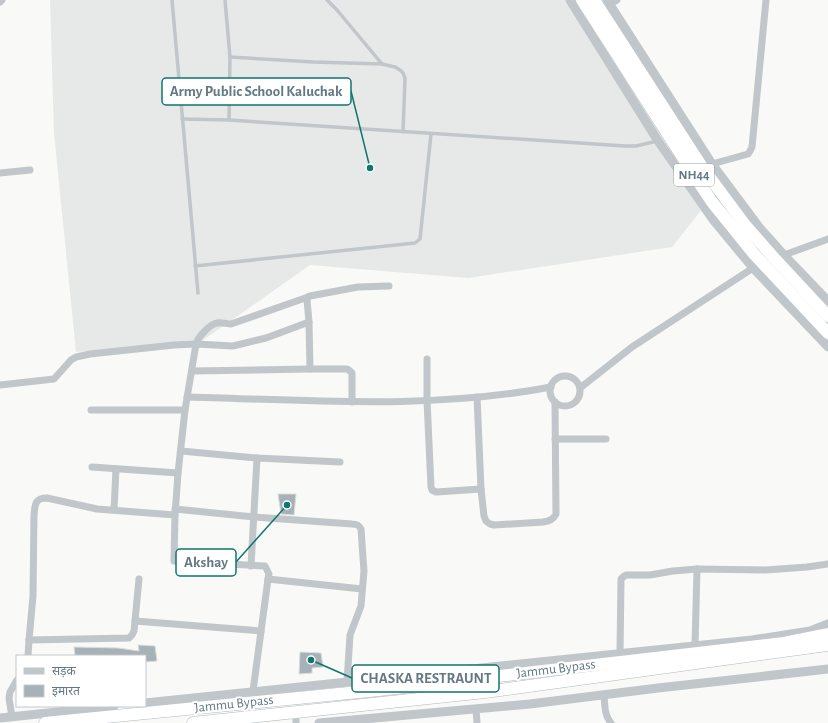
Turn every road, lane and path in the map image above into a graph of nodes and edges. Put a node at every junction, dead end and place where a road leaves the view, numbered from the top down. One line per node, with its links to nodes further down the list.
1 (172, 0): 11 (lane)
2 (225, 0): 9 (lane)
3 (327, 0): 10 (lane)
4 (570, 0): 15 (street)
5 (582, 0): 29 (highway, NH44)
6 (594, 0): 27 (highway, NH44)
7 (766, 0): 16 (street)
8 (611, 1): 16 (street)
9 (230, 57): 10 (lane); 12 (lane)
10 (382, 64): 13 (lane)
11 (182, 119): 12 (lane); 21 (lane)
12 (229, 120): 13 (lane)
13 (403, 132): 14 (lane)
14 (431, 134): 15 (lane); 21 (lane)
15 (658, 141): 22 (street)
16 (712, 164): 20 (street)
17 (30, 170): 18 (street)
18 (0, 173)
19 (828, 239): 20 (street)
20 (784, 255): 26 (street)
21 (195, 266): 24 (lane)
22 (753, 268): 31 (street); 37 (street)
23 (389, 286): 25 (street)
24 (198, 293)
25 (308, 297): 28 (street); 30 (street)
26 (828, 301)
27 (828, 316)
28 (309, 322): 30 (street); 33 (street)
29 (828, 333)
30 (196, 344): 34 (street); 35 (street)
31 (828, 347)
32 (427, 359): 40 (street)
33 (310, 369): 34 (street); 41 (street)
34 (192, 371): 39 (street)
35 (0, 385)
36 (551, 387): 37 (street); 38 (street); 42 (street)
37 (580, 388): 42 (street)
38 (477, 397): 40 (street); 53 (street)
39 (187, 398): 41 (street); 44 (street)
40 (427, 400): 41 (street); 53 (street)
41 (352, 402)
42 (555, 402): 45 (street)
43 (91, 410): 44 (street)
44 (185, 410): 47 (street)
45 (555, 439): 46 (street); 53 (street)
46 (606, 439)
47 (181, 451): 48 (street); 52 (street)
48 (257, 458): 49 (street); 56 (street)
49 (340, 462)
50 (92, 468): 51 (street)
51 (116, 469): 52 (street); 54 (street)
52 (178, 473): 55 (street)
53 (481, 489)
54 (114, 510): 55 (street); 67 (street)
55 (175, 512): 56 (street); 58 (street)
56 (254, 517): 58 (street); 62 (street)
57 (828, 564): 59 (street)
58 (251, 566): 61 (street)
59 (697, 569): 68 (street); 70 (street)
60 (138, 579): 63 (street)
61 (268, 579): 62 (street); 65 (street)
62 (362, 588): 74 (street)
63 (135, 621): 65 (street); 67 (street)
64 (828, 624): 68 (street)
65 (261, 631): 75 (street)
66 (828, 634): 83 (highway, Jammu Bypass)
67 (29, 640): 71 (street)
68 (695, 646): 70 (street)
69 (828, 646): 82 (highway, Jammu Bypass)
70 (620, 653): 74 (street)
71 (28, 655)
72 (828, 669): 76 (street)
73 (16, 682): 80 (street)
74 (347, 682): 75 (street)
75 (253, 691): 77 (street)
76 (604, 695): 79 (street); 87 (street)
77 (146, 703)
78 (105, 707): 80 (street)
79 (476, 708): 85 (street); 86 (street)
80 (12, 717): 81 (street)
81 (0, 718)
82 (296, 718): 84 (highway, Jammu Bypass)
83 (45, 723)
84 (193, 723)
85 (319, 723)
86 (477, 723)
87 (611, 723)

